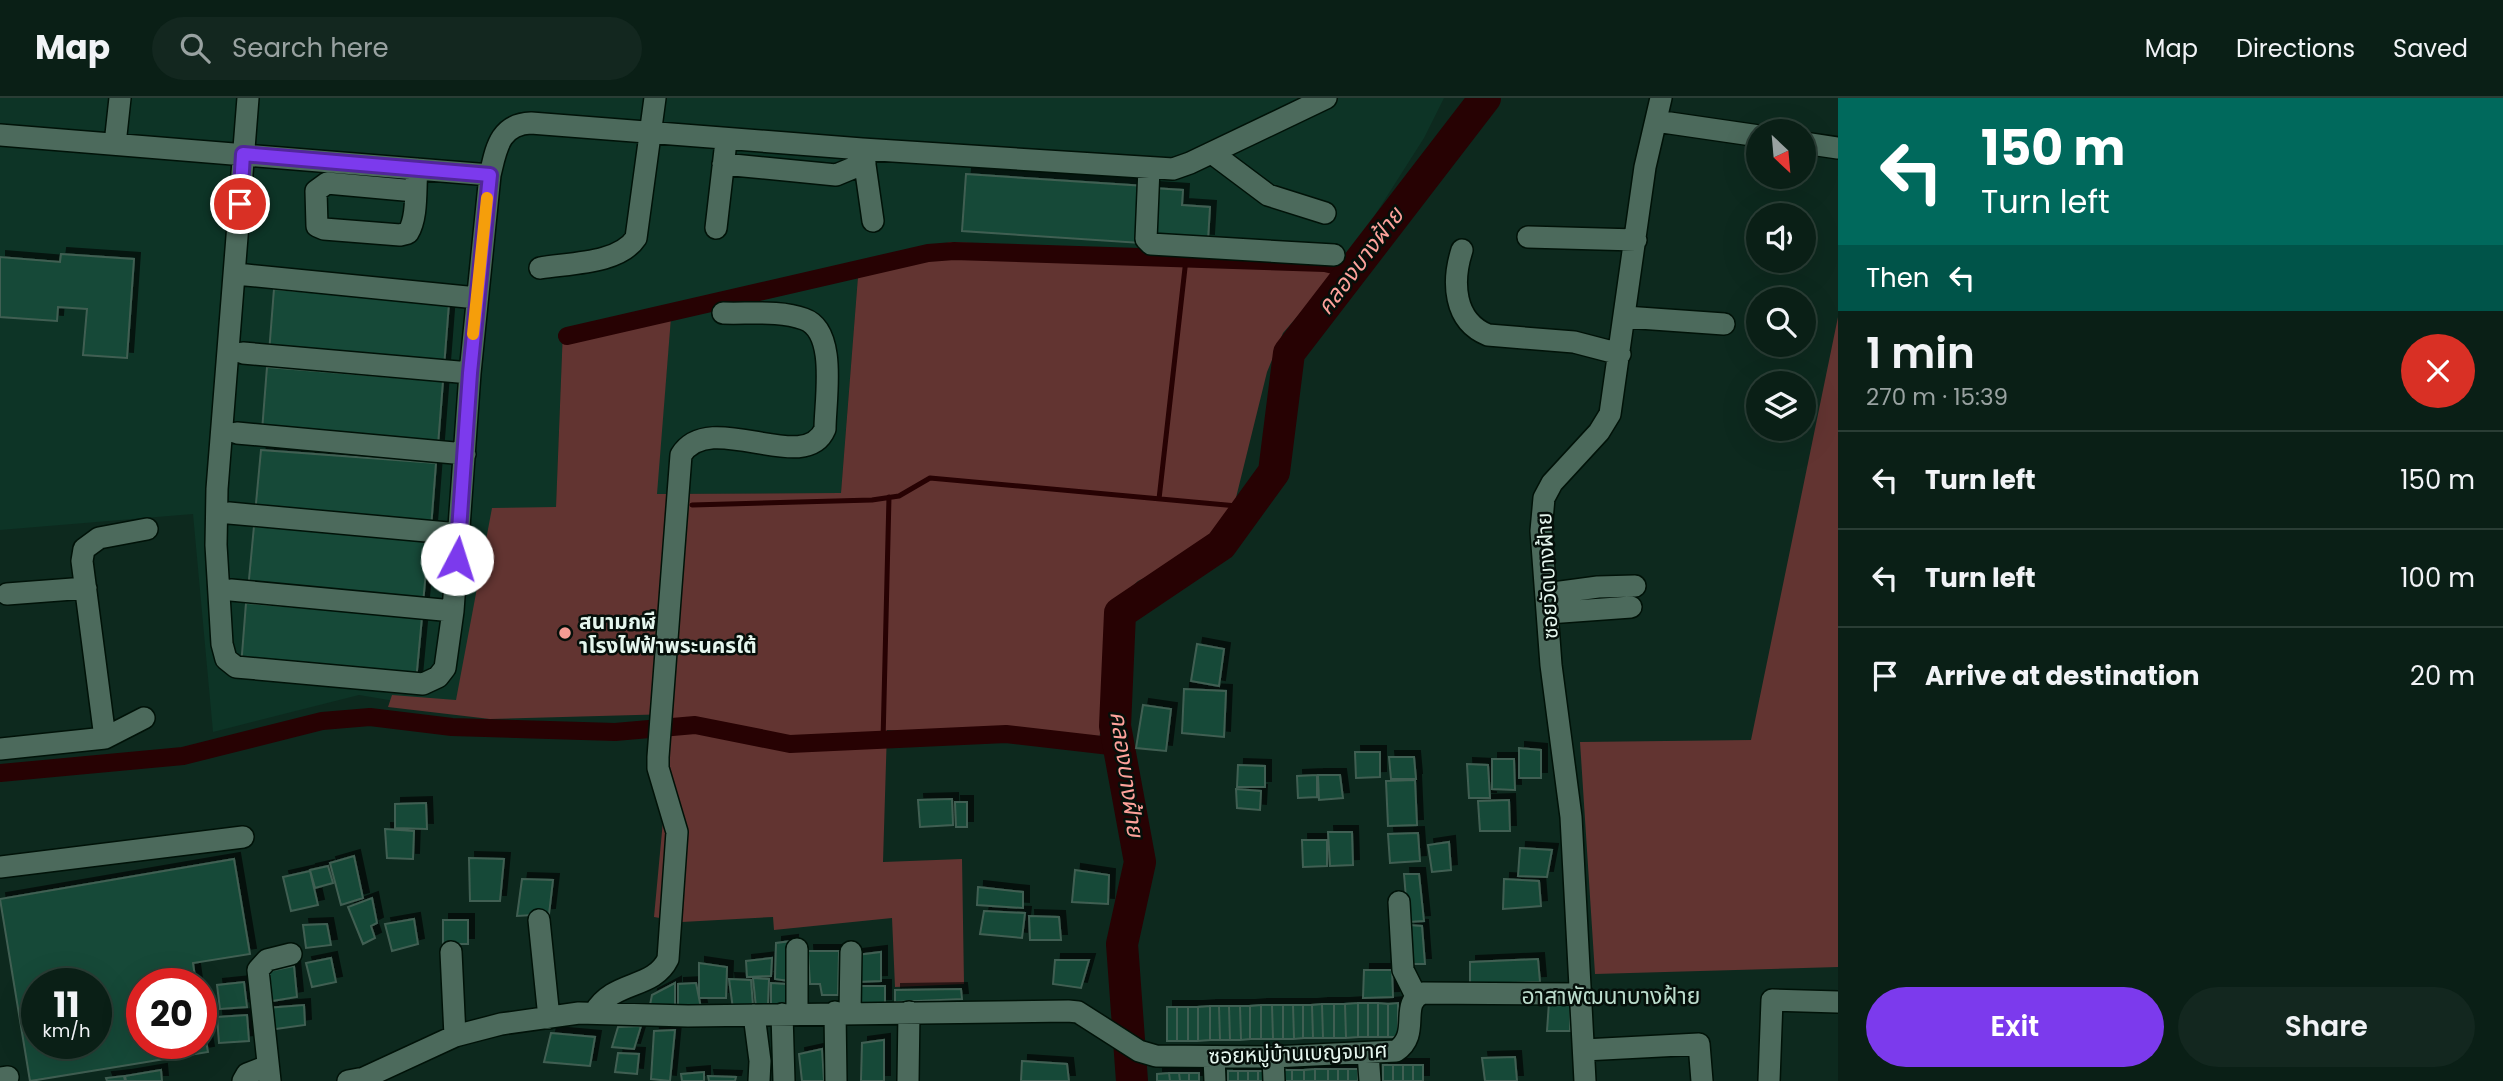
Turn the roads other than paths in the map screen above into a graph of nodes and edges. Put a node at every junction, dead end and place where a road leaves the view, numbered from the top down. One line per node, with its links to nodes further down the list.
1 (120, 98): 11 (street)
2 (248, 98): 15 (street)
3 (654, 98): 7 (street)
4 (1326, 98): 14 (street)
5 (1661, 98): 6 (street, ซอยวัดบางฝ้าย)
6 (1656, 121): 8 (street); 26 (street, ซอยวัดบางฝ้าย)
7 (652, 132): 10 (street); 20 (street); 29 (street)
8 (1746, 134)
9 (0, 135): 11 (street)
10 (726, 137): 16 (street); 17 (street)
11 (115, 144): 15 (street)
12 (1816, 145): 13 (street)
13 (1838, 148)
14 (1212, 153): 18 (street); 22 (street)
15 (243, 154): 19 (street); 48 (street)
16 (864, 156): 17 (street); 18 (street); 23 (street)
17 (723, 164): 24 (street)
18 (1149, 168): 28 (street)
19 (417, 169): 20 (street); 21 (street)
20 (490, 175): 31 (street)
21 (415, 191): 21 (street)
22 (1325, 213)
23 (873, 221)
24 (716, 228)
25 (1528, 237): 26 (street)
26 (1636, 240): 33 (street, ซอยวัดบางฝ้าย)
27 (1462, 250): 36 (street)
28 (1334, 255)
29 (540, 268)
30 (246, 275): 31 (street)
31 (477, 298): 37 (street)
32 (723, 313): 65 (street)
33 (1625, 317): 34 (street); 36 (street, ซอยวัดบางฝ้าย)
34 (1724, 324)
35 (243, 353): 37 (street)
36 (1620, 354): 47 (street, ซอยวัดบางฝ้าย)
37 (470, 373): 39 (street)
38 (237, 433): 39 (street)
39 (465, 454): 42 (street)
40 (229, 513): 42 (street)
41 (147, 529): 43 (street)
42 (459, 534): 48 (street)
43 (86, 588): 45 (street); 50 (street)
44 (231, 590): 48 (street)
45 (7, 594)
46 (1633, 596): 47 (street)
47 (1547, 604): 60 (street, ซอยวัดบางฝ้าย)
48 (453, 611)
49 (144, 718): 50 (street)
50 (105, 738): 51 (street)
51 (0, 749)
52 (243, 837): 53 (street)
53 (0, 867)
54 (1399, 902): 61 (street)
55 (539, 920): 68 (street)
56 (797, 949): 66 (street)
57 (451, 952): 69 (street)
58 (850, 952): 63 (street)
59 (291, 954): 74 (street)
60 (1582, 994): 61 (street); 70 (street, ซอยวัดบางฝ้าย)
61 (1416, 996): 71 (street, ซอยหมู่บ้านเบญจมาศ)
62 (1838, 1002): 86 (street)
63 (843, 1012): 64 (street); 66 (street); 79 (street)
64 (909, 1012): 72 (street, ซอยหมู่บ้านเบญจมาศ); 80 (street)
65 (594, 1013): 67 (street); 68 (street)
66 (790, 1014): 67 (street); 78 (street)
67 (754, 1015): 77 (street)
68 (549, 1017): 69 (street)
69 (455, 1036): 75 (street)
70 (1584, 1050): 84 (street, ซอยวัดบางฝ้าย); 85 (street)
71 (1368, 1053): 73 (street, ซอยหมู่บ้านเบญจมาศ); 83 (street)
72 (1214, 1057): 73 (street, ซอยหมู่บ้านเบญจมาศ); 81 (street)
73 (1273, 1057): 82 (street)
74 (269, 1073): 76 (street)
75 (359, 1080)
76 (243, 1081)
77 (759, 1081)
78 (784, 1081)
79 (836, 1081)
80 (908, 1081)
81 (1215, 1081)
82 (1274, 1081)
83 (1370, 1081)
84 (1585, 1081)
85 (1702, 1081)
86 (1769, 1081)

